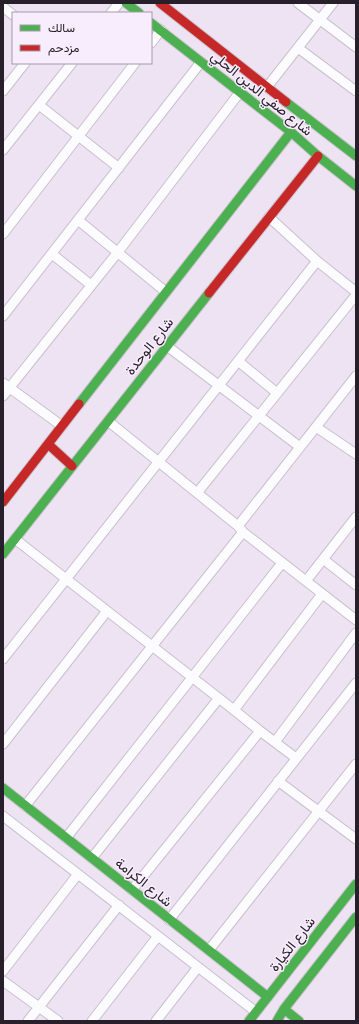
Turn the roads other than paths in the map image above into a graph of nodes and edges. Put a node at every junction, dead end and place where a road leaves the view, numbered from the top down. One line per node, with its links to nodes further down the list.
1 (119, 3): 7 (street)
2 (126, 3): 8 (street)
3 (160, 3): 16 (street, شارع صفي الدين الحلي)
4 (298, 3): 10 (street)
5 (333, 3): 10 (street)
6 (3, 7): 9 (street)
7 (112, 12)
8 (138, 12)
9 (12, 14)
10 (321, 20): 14 (street); 15 (street)
11 (152, 24): 12 (street, شارع صفي الدين الحلي)
12 (161, 30): 13 (street); 17 (street, شارع صفي الدين الحلي)
13 (152, 42)
14 (354, 42)
15 (298, 48): 23 (street); 25 (street)
16 (229, 57): 21 (street, شارع صفي الدين الحلي); 22 (street)
17 (202, 62): 22 (street, شارع صفي الدين الحلي); 33 (street)
18 (24, 64): 24 (street)
19 (71, 64): 27 (street)
20 (134, 64): 29 (street)
21 (250, 74): 23 (street, شارع صفي الدين الحلي); 26 (street)
22 (219, 76): 26 (street, شارع صفي الدين الحلي)
23 (267, 87): 32 (street, شارع صفي الدين الحلي)
24 (3, 91)
25 (356, 91)
26 (240, 92): 28 (street, شارع صفي الدين الحلي); 38 (street)
27 (39, 105): 29 (street); 30 (street)
28 (291, 132): 31 (street, شارع صفي الدين الحلي); 42 (street, شارع الوحدة)
29 (79, 136): 33 (street); 37 (street)
30 (3, 150)
31 (318, 156): 34 (street, شارع صفي الدين الحلي); 35 (street, شارع الوحدة)
32 (356, 156)
33 (119, 168): 36 (street)
34 (356, 186)
35 (269, 217): 40 (street); 45 (street, شارع الوحدة)
36 (78, 220): 38 (street); 39 (street)
37 (3, 234)
38 (118, 252): 41 (street); 42 (street)
39 (52, 254): 41 (street); 44 (street)
40 (317, 261): 43 (street); 46 (street)
41 (91, 285): 48 (street)
42 (166, 292): 54 (street, شارع الوحدة)
43 (356, 294): 50 (street)
44 (4, 312)
45 (167, 346): 49 (street); 53 (street, شارع الوحدة)
46 (238, 361): 49 (street); 50 (street)
47 (356, 376): 55 (street)
48 (6, 385): 51 (street); 54 (street)
49 (219, 386): 52 (street); 59 (street)
50 (277, 393): 52 (street)
51 (3, 396)
52 (259, 416): 57 (street); 61 (street)
53 (108, 421): 59 (street); 60 (street, شارع الوحدة)
54 (62, 426): 56 (street, شارع الوحدة)
55 (316, 427): 57 (street); 58 (street)
56 (48, 444): 60 (street); 62 (street, شارع الوحدة)
57 (300, 448): 64 (street)
58 (356, 454)
59 (159, 462): 61 (street); 69 (street)
60 (72, 466): 65 (street, شارع الوحدة)
61 (198, 493): 64 (street)
62 (3, 502)
63 (356, 516): 67 (street)
64 (241, 529): 68 (street); 76 (street)
65 (15, 539): 66 (street, شارع الوحدة); 69 (street)
66 (3, 554)
67 (323, 559): 70 (street); 71 (street)
68 (282, 563): 70 (street); 78 (street)
69 (66, 579): 73 (street); 77 (street)
70 (306, 581): 72 (street)
71 (356, 585)
72 (322, 594): 74 (street); 81 (street)
73 (107, 611): 76 (street); 84 (street)
74 (356, 620)
75 (356, 633): 83 (street)
76 (152, 646): 78 (street); 89 (street)
77 (3, 659)
78 (192, 677): 80 (street); 92 (street)
79 (356, 683): 85 (street)
80 (219, 698): 81 (street); 94 (street)
81 (234, 710): 82 (street)
82 (260, 731): 83 (street); 97 (street)
83 (275, 742): 85 (street)
84 (3, 744)
85 (296, 758): 87 (street)
86 (356, 764): 90 (street)
87 (278, 781): 90 (street); 100 (street)
88 (3, 788): 89 (street, شارع الكرامة)
89 (25, 806): 92 (street, شارع الكرامة)
90 (319, 810): 93 (street); 102 (street)
91 (3, 816): 95 (street)
92 (66, 838): 94 (street, شارع الكرامة)
93 (356, 839)
94 (92, 858): 97 (street, شارع الكرامة)
95 (78, 874): 98 (street); 104 (street)
96 (356, 884): 106 (street, شارع الكيارة)
97 (132, 890): 100 (street, شارع الكرامة)
98 (118, 905): 101 (street); 107 (street)
99 (356, 917): 108 (street)
100 (169, 920): 102 (street, شارع الكرامة)
101 (158, 936): 103 (street); 112 (street)
102 (209, 950): 106 (street, شارع الكرامة)
103 (198, 967): 109 (street); 113 (street)
104 (3, 972)
105 (3, 981): 107 (street)
106 (268, 997): 109 (street, شارع الكيارة)
107 (39, 1007): 110 (street); 111 (street)
108 (284, 1009): 115 (street); 116 (street)
109 (256, 1012): 114 (street, شارع الكيارة)
110 (28, 1021)
111 (58, 1021)
112 (92, 1021)
113 (156, 1021)
114 (249, 1021)
115 (277, 1021)
116 (299, 1021)

